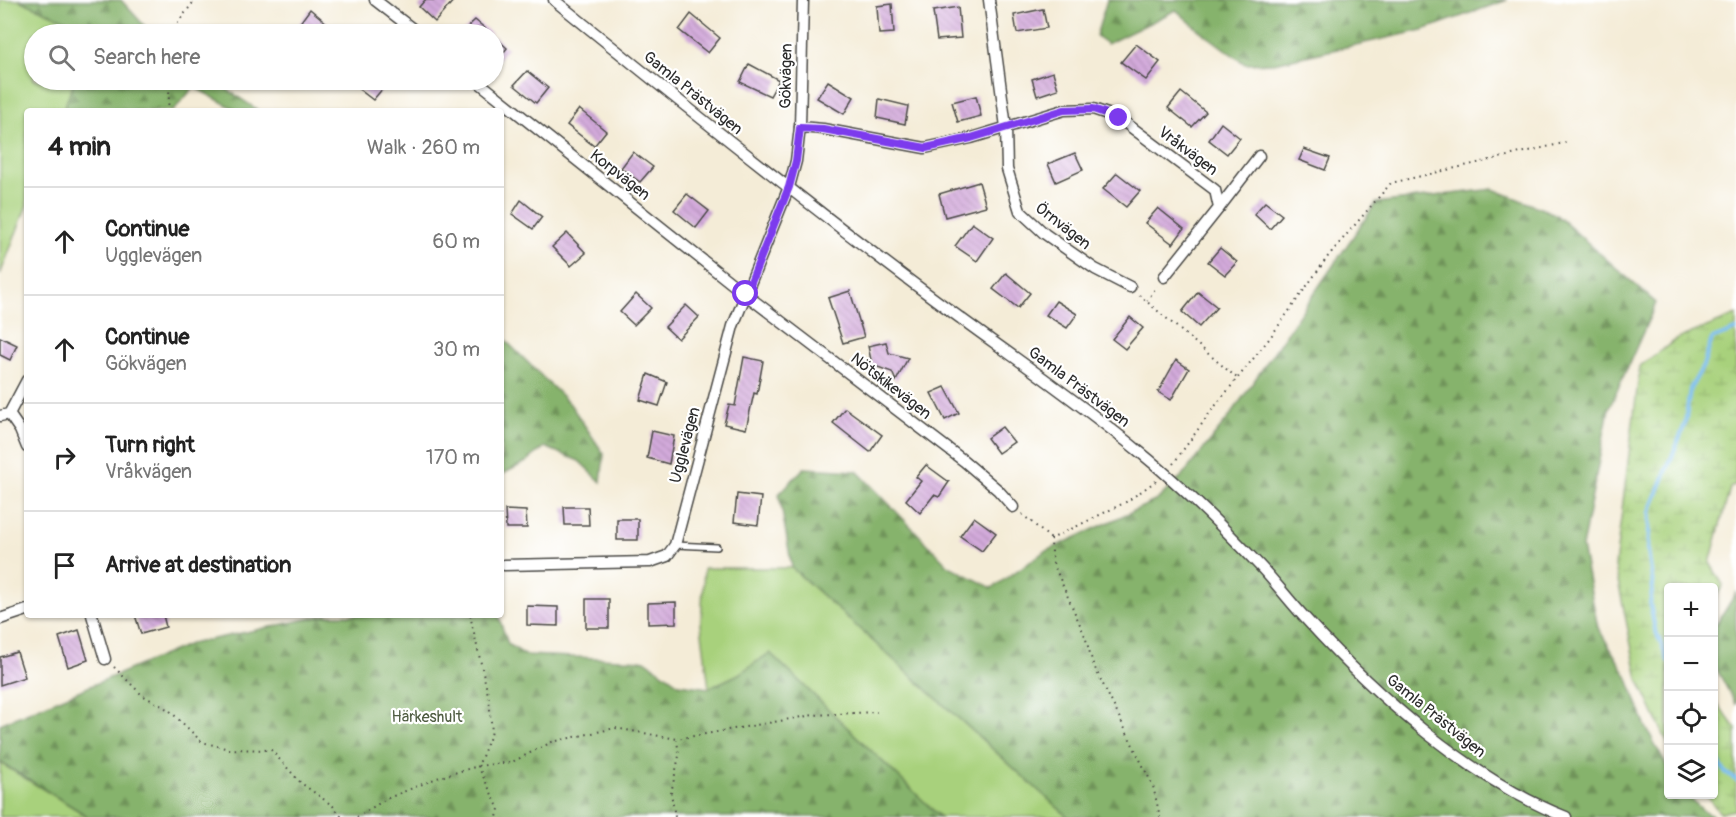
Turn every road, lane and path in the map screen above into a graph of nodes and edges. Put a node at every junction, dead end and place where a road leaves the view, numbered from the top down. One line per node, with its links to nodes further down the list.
1 (195, 0): 6 (path)
2 (375, 0): 7 (street)
3 (554, 0): 15 (street, Gamla Prästvägen)
4 (803, 0): 11 (street, Gökvägen)
5 (989, 0): 12 (street, Örnvägen)
6 (177, 24)
7 (406, 24)
8 (169, 90): 10 (path)
9 (489, 90): 19 (street, Korpvägen)
10 (168, 108)
11 (800, 128): 12 (street, Vråkvägen); 15 (street, Gökvägen)
12 (1005, 128): 16 (street, Vråkvägen); 18 (street, Örnvägen)
13 (1568, 142): 21 (path)
14 (1259, 156): 16 (street)
15 (789, 187): 19 (street, Ugglevägen); 25 (street, Gamla Prästvägen)
16 (1219, 208): 17 (street)
17 (1164, 277): 20 (path)
18 (1130, 287): 20 (path)
19 (746, 294): 26 (street, Nötskikevägen); 28 (street, Ugglevägen)
20 (1147, 301): 21 (path)
21 (1238, 379): 25 (path)
22 (24, 385): 23 (street)
23 (5, 415): 24 (street)
24 (24, 440)
25 (1165, 474): 27 (path); 44 (street, Gamla Prästvägen)
26 (1013, 507): 27 (path)
27 (1052, 539): 43 (path)
28 (675, 545): 29 (lane); 30 (street)
29 (717, 547)
30 (504, 565)
31 (24, 611): 34 (street)
32 (93, 618): 35 (street)
33 (471, 618): 38 (path)
34 (0, 619)
35 (105, 659): 39 (path)
36 (877, 712): 37 (path)
37 (677, 739): 38 (path); 42 (path)
38 (478, 766): 40 (path); 41 (path)
39 (342, 817)
40 (357, 817)
41 (497, 817)
42 (675, 817)
43 (1160, 817)
44 (1566, 817)

